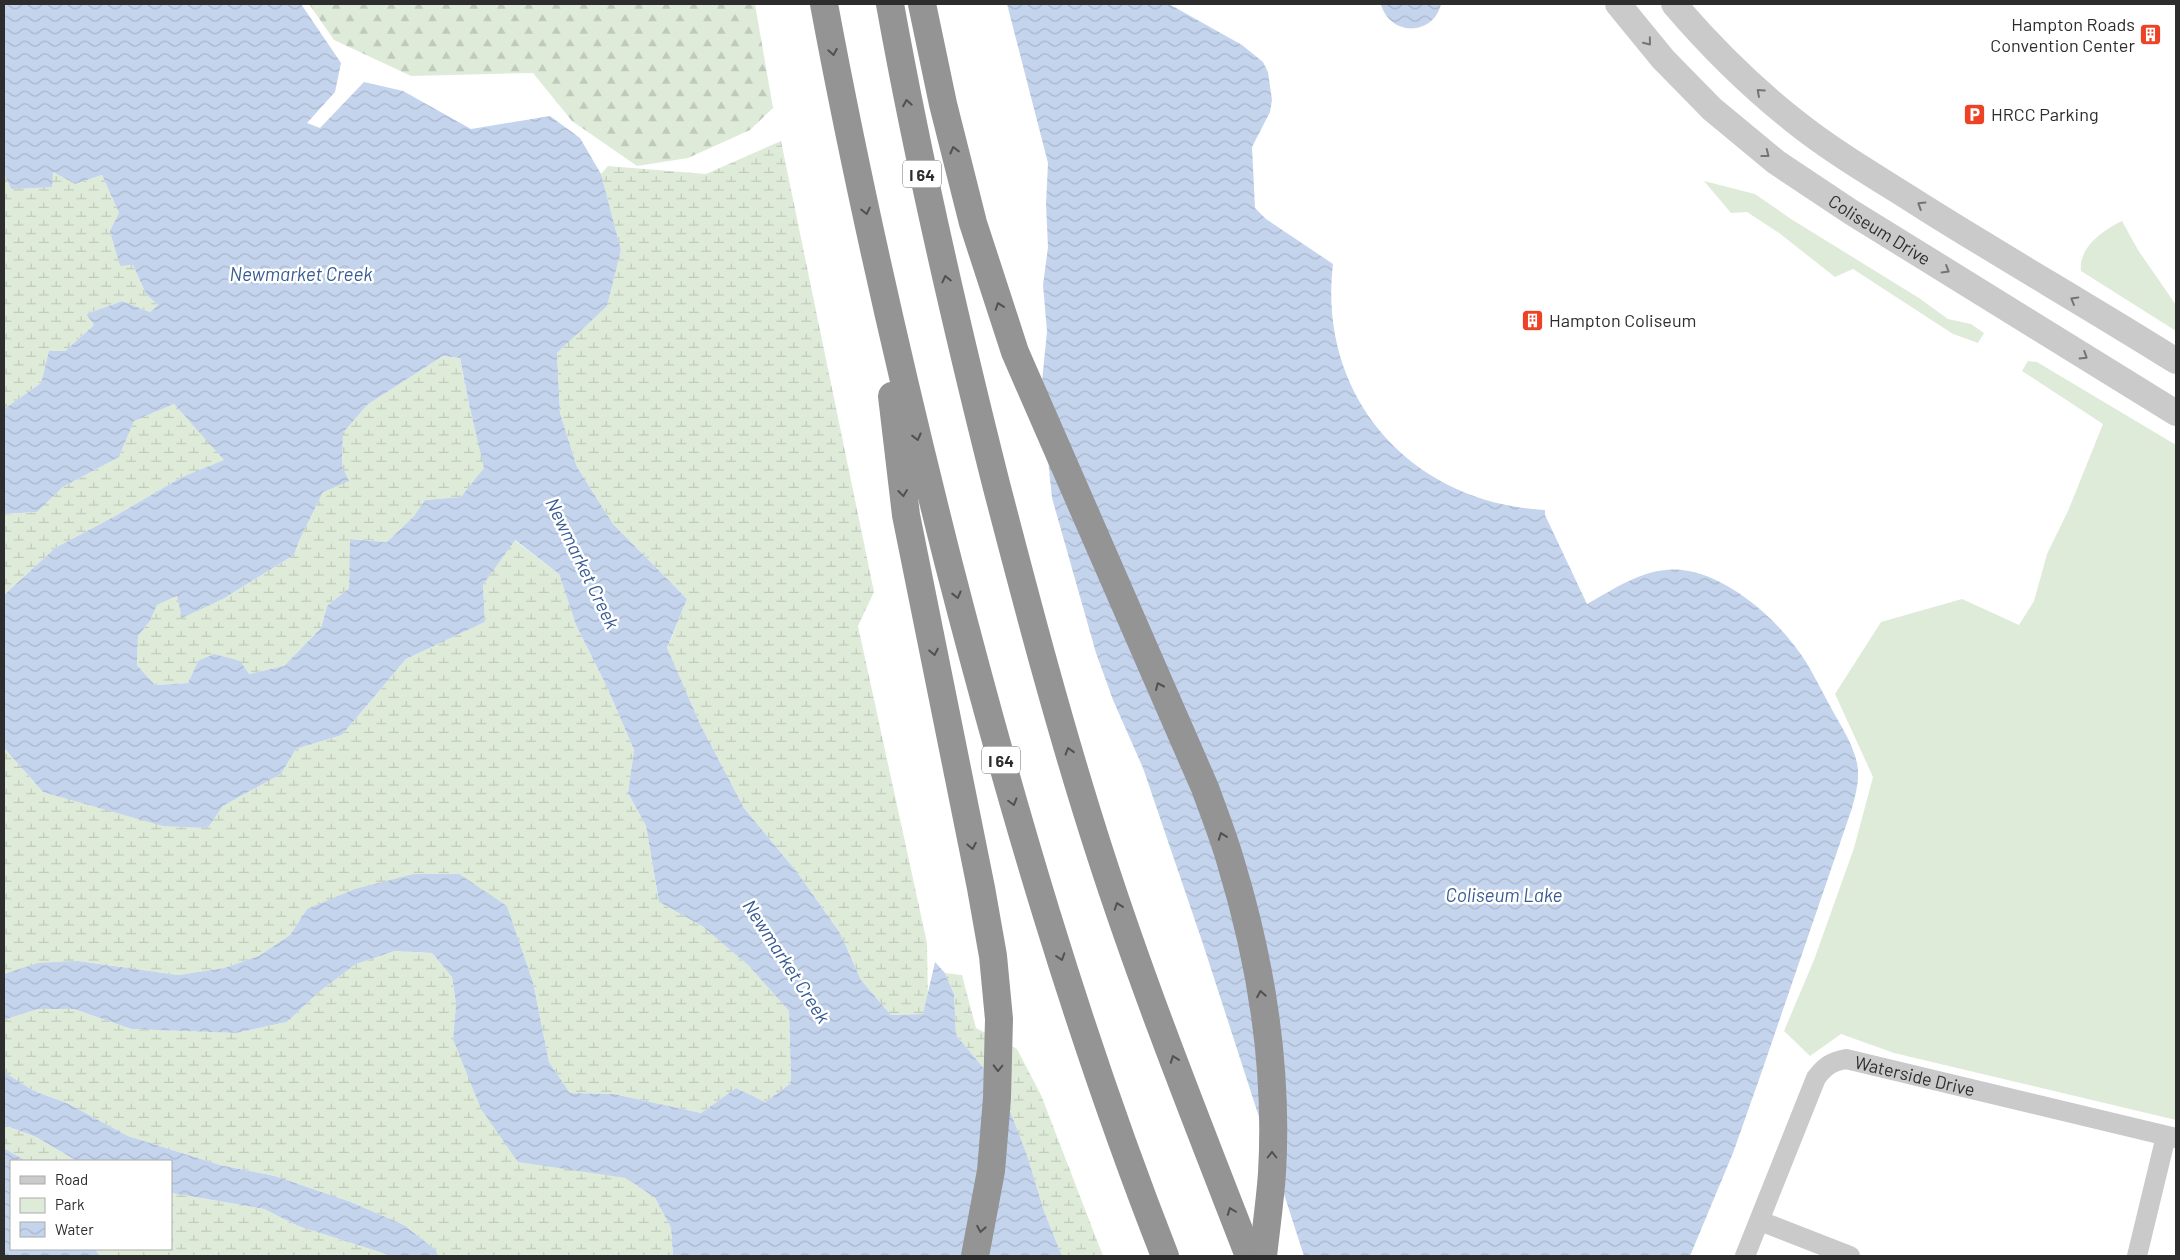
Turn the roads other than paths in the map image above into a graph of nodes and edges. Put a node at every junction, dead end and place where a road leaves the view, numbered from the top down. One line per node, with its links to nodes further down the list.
1 (824, 4): 6 (highway, I 64, one-way to 6)
2 (890, 4): 13 (highway, I 64, one-way to 2)
3 (922, 4): 14 (highway, one-way to 3)
4 (1618, 4): 8 (street, Coliseum Drive, one-way to 8)
5 (1674, 4): 7 (street, one-way to 5)
6 (875, 253): 11 (highway, one-way to 11); 12 (highway, I 64, one-way to 12)
7 (2176, 361)
8 (2176, 413)
9 (2171, 1137): 10 (street, Waterside Drive); 17 (street)
10 (1760, 1222): 15 (street, Waterside Drive); 16 (street)
11 (975, 1256)
12 (1165, 1256)
13 (1249, 1256)
14 (1263, 1256)
15 (1745, 1256)
16 (1850, 1256)
17 (2137, 1256)

